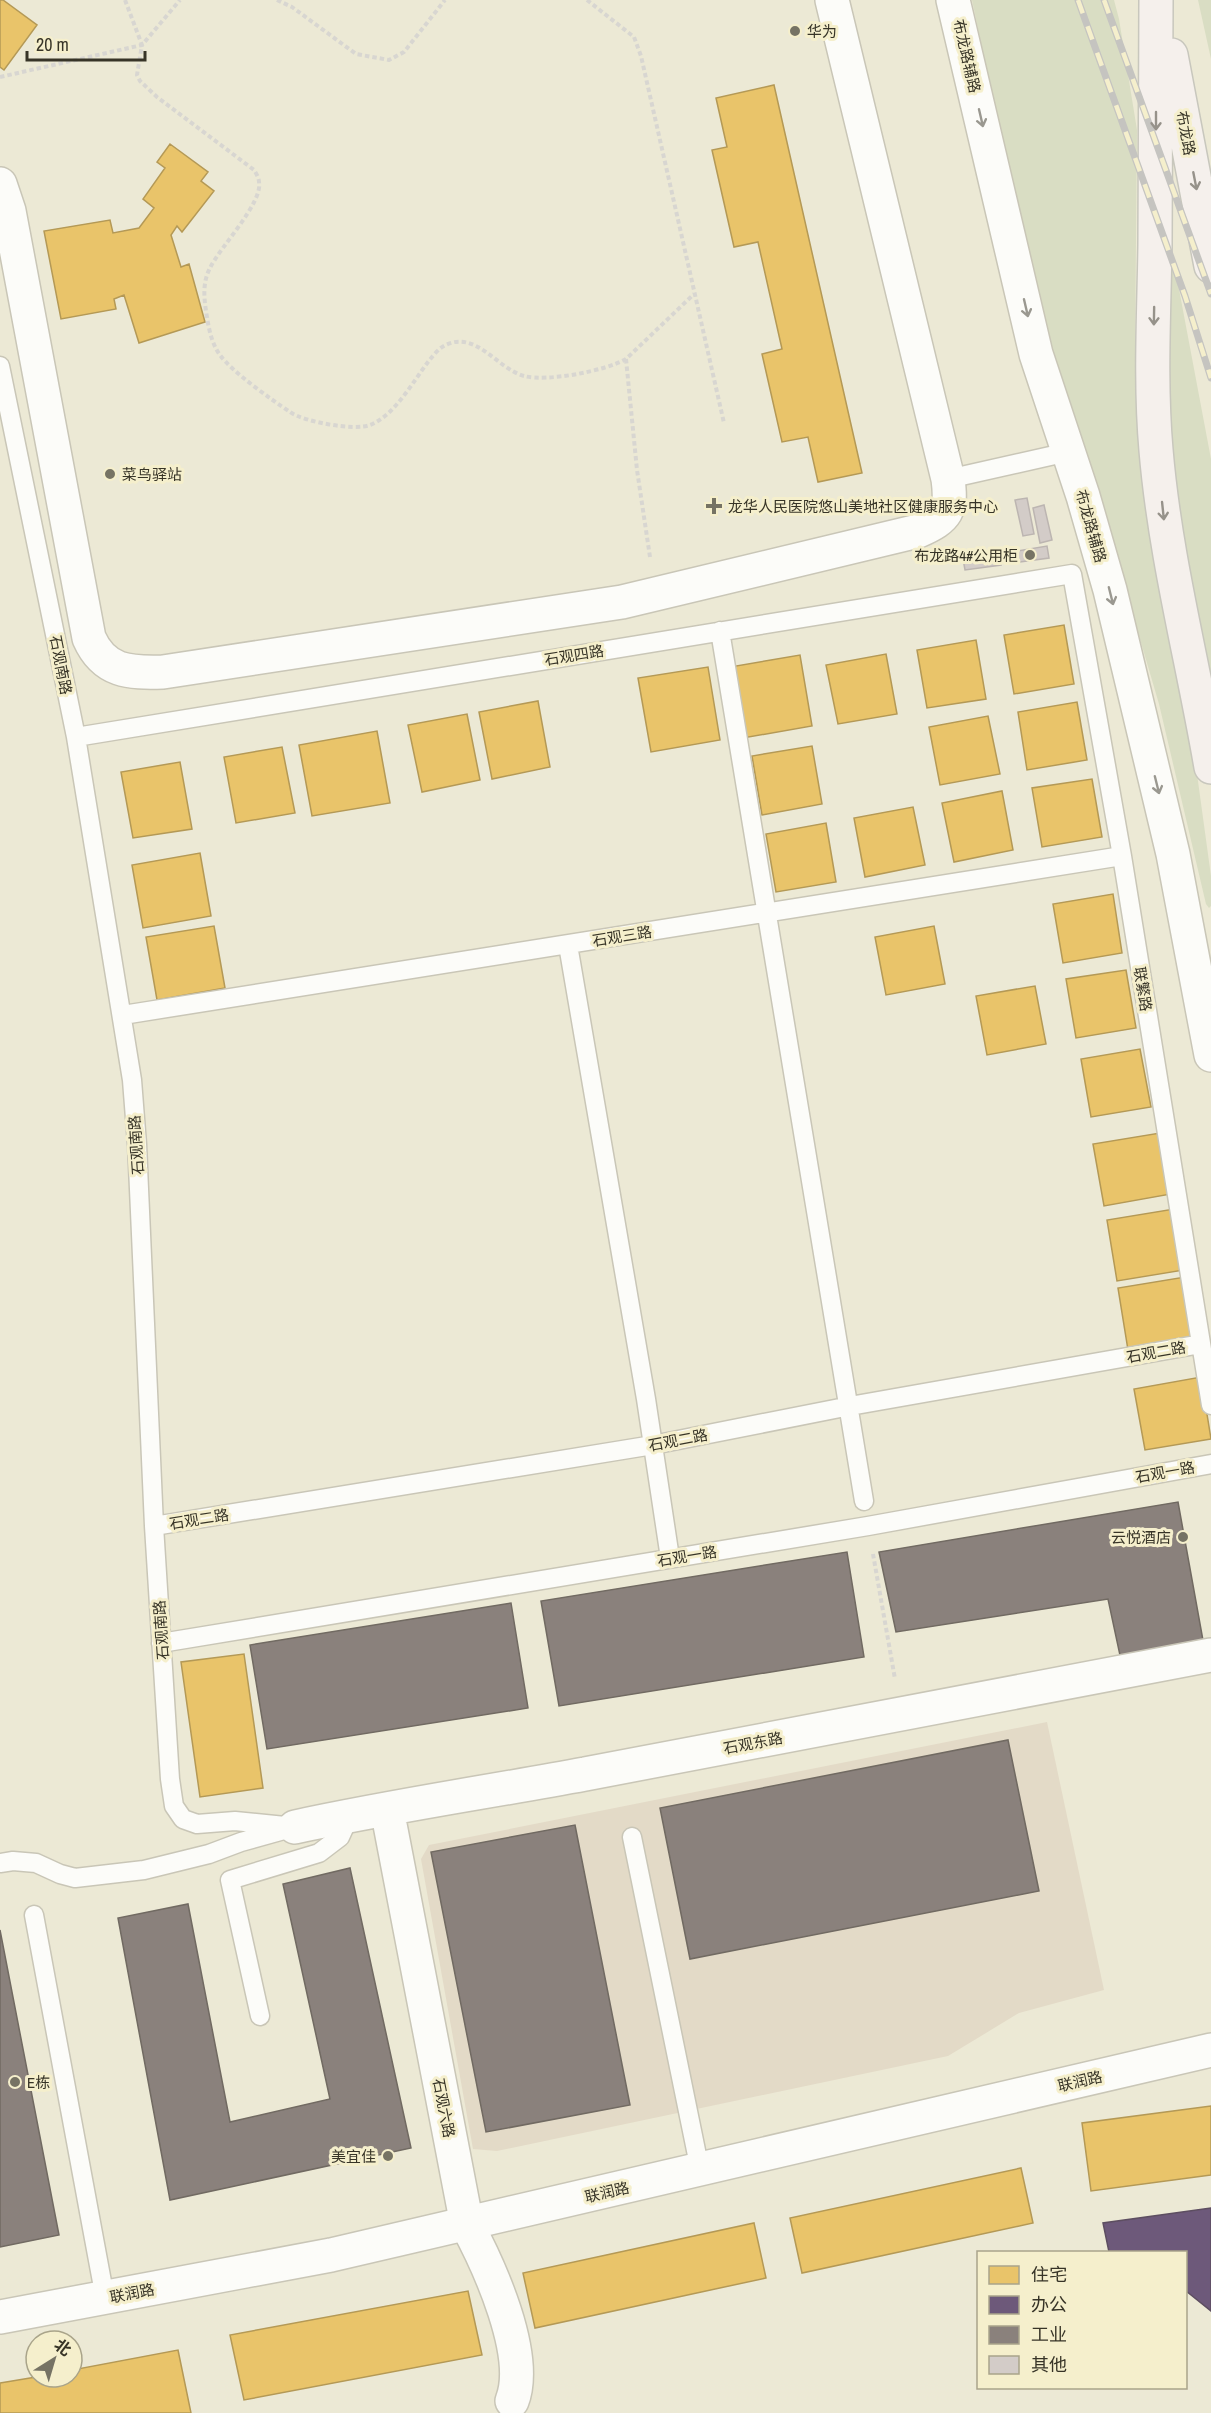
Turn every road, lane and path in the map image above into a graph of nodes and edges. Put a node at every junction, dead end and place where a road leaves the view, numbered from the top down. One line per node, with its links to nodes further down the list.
1 (125, 0): 9 (path)
2 (180, 0): 9 (path)
3 (277, 0): 4 (path)
4 (445, 0)
5 (587, 0): 13 (path)
6 (832, 0): 18 (street)
7 (953, 0): 17 (street, 布龙路辅路, one-way to 17)
8 (1158, 0): 12 (main road, 布龙路, one-way to 12); 23 (main road, one-way to 23)
9 (142, 45): 10 (path); 14 (path)
10 (0, 76)
11 (0, 184): 18 (street)
12 (1211, 266)
13 (694, 294): 14 (path); 16 (path)
14 (626, 359): 19 (path)
15 (0, 366): 22 (lane, 石观南路)
16 (724, 423)
17 (1068, 452): 18 (lane); 28 (street, 布龙路辅路, one-way to 28)
18 (948, 479)
19 (650, 559)
20 (1072, 574): 21 (lane, 石观四路); 24 (lane, 联繁路)
21 (720, 631): 22 (lane, 石观四路); 25 (lane)
22 (75, 737): 27 (lane, 石观南路)
23 (1211, 767)
24 (1122, 856): 25 (lane, 石观三路); 29 (lane, 联繁路)
25 (768, 912): 26 (lane, 石观三路); 31 (lane)
26 (568, 945): 27 (lane, 石观三路); 32 (lane)
27 (123, 1015): 36 (lane, 石观南路)
28 (1211, 1055)
29 (1201, 1344): 30 (lane, 联繁路); 31 (lane, 石观二路)
30 (1211, 1405)
31 (850, 1406): 32 (lane, 石观二路); 34 (lane)
32 (653, 1445): 36 (lane, 石观二路); 37 (lane)
33 (1211, 1464): 35 (lane, 石观一路)
34 (864, 1502)
35 (868, 1526): 37 (lane, 石观一路); 40 (path)
36 (154, 1527): 38 (lane, 石观南路)
37 (670, 1558): 38 (lane, 石观一路)
38 (161, 1643): 43 (lane, 石观南路)
39 (1211, 1655): 40 (street, 石观东路)
40 (902, 1715): 41 (street, 石观东路)
41 (387, 1809): 42 (street, 石观东路); 50 (street, 石观六路)
42 (350, 1815): 43 (street, 石观东路); 47 (lane)
43 (295, 1827): 45 (lane)
44 (632, 1837): 49 (lane)
45 (0, 1863)
46 (34, 1916): 51 (lane)
47 (260, 2016)
48 (1211, 2050): 49 (street, 联润路)
49 (700, 2170): 50 (street, 联润路)
50 (467, 2225): 51 (street, 联润路); 53 (street, 石观六路)
51 (105, 2298): 52 (street, 联润路)
52 (0, 2317)
53 (507, 2407)

